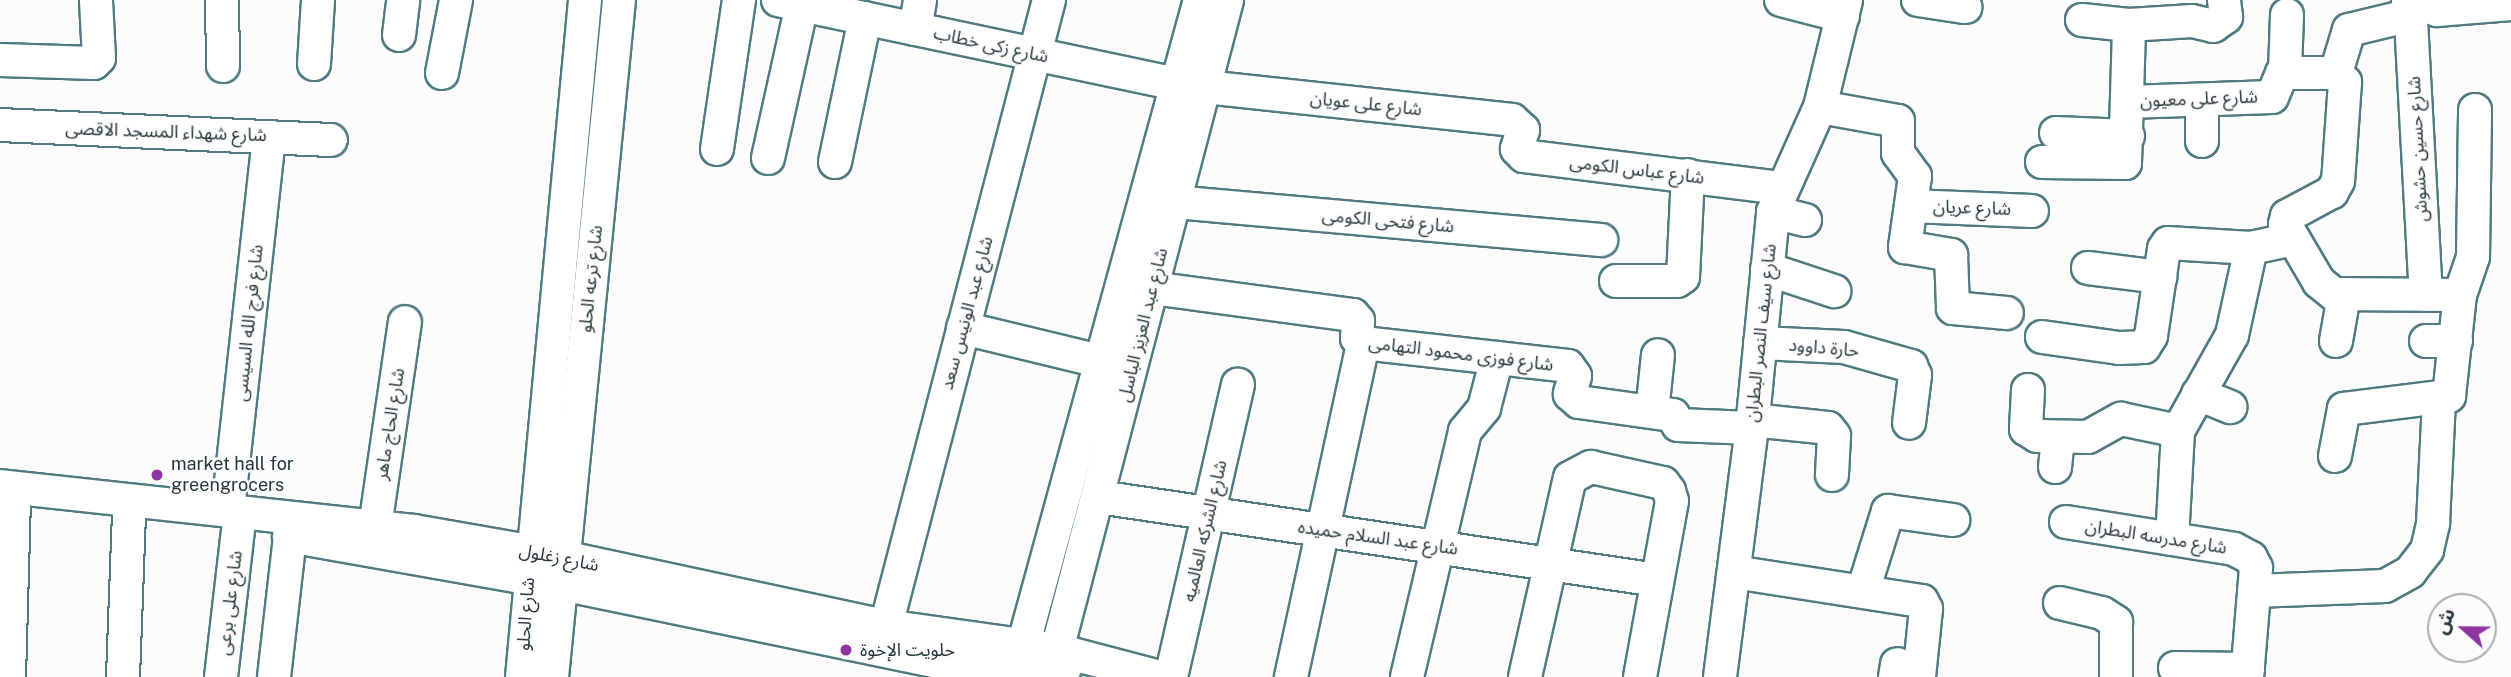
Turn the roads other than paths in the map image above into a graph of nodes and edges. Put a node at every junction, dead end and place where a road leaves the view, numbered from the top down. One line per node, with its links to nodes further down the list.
1 (96, 0): 25 (street)
2 (222, 0): 27 (street)
3 (318, 0): 26 (street)
4 (403, 0): 23 (street)
5 (456, 0): 29 (street)
6 (585, 0): 101 (street, شارع ترعه الحلو)
7 (619, 0): 102 (street, شارع ترعه الحلو)
8 (740, 0): 43 (street)
9 (1049, 0): 24 (street, شارع عبد الونيس سعد)
10 (1200, 0): 31 (street, شارع عبد العزيز الباسل)
11 (1227, 0): 31 (street, شارع عبد العزيز الباسل)
12 (1781, 0): 17 (street)
13 (2224, 0): 22 (street)
14 (789, 2): 20 (street, شارع زكى خطاب); 44 (street)
15 (2511, 4): 16 (street)
16 (2410, 6): 30 (street); 65 (street, شارع حسين حشوش)
17 (1845, 8): 34 (street, شارع سيف النصر البطران)
18 (917, 14): 20 (street, شارع زكى خطاب); 24 (street, شارع زكى خطاب)
19 (2287, 15): 28 (street)
20 (865, 19): 45 (street)
21 (2082, 20): 22 (street)
22 (2129, 24): 33 (street)
23 (399, 35)
24 (1034, 54): 31 (street, شارع زكى خطاب); 69 (street, شارع عبد الونيس سعد)
25 (0, 60)
26 (314, 64)
27 (223, 66)
28 (2285, 72): 30 (street); 32 (street, شارع على معيون)
29 (442, 73)
30 (2336, 73): 53 (street)
31 (1191, 86): 37 (street, شارع على عويان); 49 (street, شارع عبد العزيز الباسل); 76 (street, شارع عبد العزيز الباسل)
32 (2202, 100): 33 (street, شارع على معيون); 42 (street)
33 (2129, 102): 39 (street)
34 (1820, 107): 48 (street, شارع سيف النصر البطران); 50 (street, شارع عريان)
35 (2475, 110): 66 (street)
36 (0, 125): 40 (street, شارع شهداء المسجد الاقصى)
37 (1523, 130): 47 (street, شارع عباس الكومى)
38 (2056, 133): 39 (street)
39 (2128, 136): 46 (street)
40 (269, 137): 41 (street, شارع شهداء المسجد الاقصى); 92 (street, شارع فرج الله السيسى)
41 (331, 139)
42 (2202, 141)
43 (717, 149)
44 (768, 158)
45 (835, 162)
46 (2042, 162)
47 (1688, 176): 48 (street, شارع عباس الكومى); 61 (street)
48 (1777, 200): 52 (street, شارع عباس الكومى); 57 (street, شارع سيف النصر البطران)
49 (1175, 202): 54 (street, شارع فتحى الكومى); 62 (street, شارع عبد العزيز الباسل)
50 (1911, 206): 51 (street, شارع عريان); 58 (street, شارع عريان)
51 (2032, 211)
52 (1805, 220)
53 (2293, 239): 55 (street); 64 (street)
54 (1601, 240)
55 (2251, 248): 60 (street); 79 (street)
56 (2088, 268): 60 (street)
57 (1767, 269): 63 (street); 73 (street, شارع سيف النصر البطران)
58 (1951, 270): 59 (street); 67 (street)
59 (1906, 273)
60 (2160, 277): 70 (street)
61 (1616, 281)
62 (1153, 288): 72 (street, شارع فوزى محمود التهامى); 89 (street, شارع عبد العزيز الباسل)
63 (1834, 291)
64 (2344, 295): 65 (street); 71 (street)
65 (2426, 295): 66 (street)
66 (2460, 295): 80 (street)
67 (2007, 313)
68 (405, 322): 95 (street, شارع الحاج ماهر)
69 (963, 328): 76 (street); 108 (street, شارع عبد الونيس سعد)
70 (2042, 337)
71 (2336, 341)
72 (1363, 343): 75 (street, شارع فوزى محمود التهامى); 96 (street)
73 (1760, 343): 83 (street, حارة داوود); 84 (street, شارع سيف النصر البطران)
74 (1658, 355): 82 (street)
75 (1497, 358): 82 (street, شارع فوزى محمود التهامى); 99 (street)
76 (1104, 362): 109 (street, شارع عبد العزيز الباسل)
77 (1237, 385): 91 (street, شارع الشركه العالميه)
78 (2028, 390): 85 (street)
79 (2198, 394): 81 (street); 85 (street)
80 (2439, 401): 86 (street); 106 (street)
81 (2231, 407)
82 (1652, 412): 84 (street, شارع فوزى محمود التهامى)
83 (1909, 423)
84 (1752, 424): 87 (street); 103 (street, شارع سيف النصر البطران)
85 (2178, 431): 98 (street)
86 (2335, 456)
87 (1832, 475)
88 (5, 495): 90 (street, شارع زغلول); 92 (street, شارع زغلول); 115 (street)
89 (1098, 497): 91 (street, شارع عبد السلام حميده); 110 (street, شارع عبد العزيز الباسل)
90 (129, 513): 92 (street, شارع زغلول); 116 (street)
91 (1210, 513): 96 (street, شارع عبد السلام حميده); 122 (street, شارع الشركه العالميه)
92 (233, 519): 95 (street, شارع زغلول); 97 (street, شارع زغلول); 117 (street, شارع على برعى)
93 (1953, 520): 105 (street)
94 (2066, 522): 98 (street, شارع مدرسه البطران)
95 (375, 527): 101 (street, شارع زغلول)
96 (1323, 530): 99 (street, شارع عبد السلام حميده); 123 (street)
97 (290, 537): 101 (street, شارع زغلول); 118 (street)
98 (2172, 539): 106 (street, شارع مدرسه البطران)
99 (1436, 547): 100 (street, شارع عبد السلام حميده); 124 (street)
100 (1551, 564): 104 (street, شارع عبد السلام حميده); 104 (street); 125 (street)
101 (529, 565): 102 (street, شارع زغلول); 119 (street, شارع الحلو)
102 (563, 570): 108 (street, شارع زغلول); 112 (street, شارع زغلول); 120 (street, شارع الحلو)
103 (1734, 572): 105 (street); 127 (street, شارع سيف النصر البطران)
104 (1657, 580): 126 (street)
105 (1863, 591): 113 (street)
106 (2254, 592): 114 (street, شارع مدرسه البطران)
107 (2060, 603): 128 (street)
108 (886, 626): 109 (street, شارع زغلول)
109 (1023, 646): 110 (street, شارع زغلول)
110 (1077, 667): 112 (street, شارع زغلول); 121 (street, شارع زغلول)
111 (2175, 668): 114 (street)
112 (932, 669)
113 (1903, 673)
114 (2248, 673)
115 (9, 677)
116 (123, 677)
117 (221, 677)
118 (274, 677)
119 (522, 677)
120 (552, 677)
121 (1160, 677)
122 (1171, 677)
123 (1291, 677)
124 (1407, 677)
125 (1525, 677)
126 (1640, 677)
127 (1720, 677)
128 (2116, 677)

